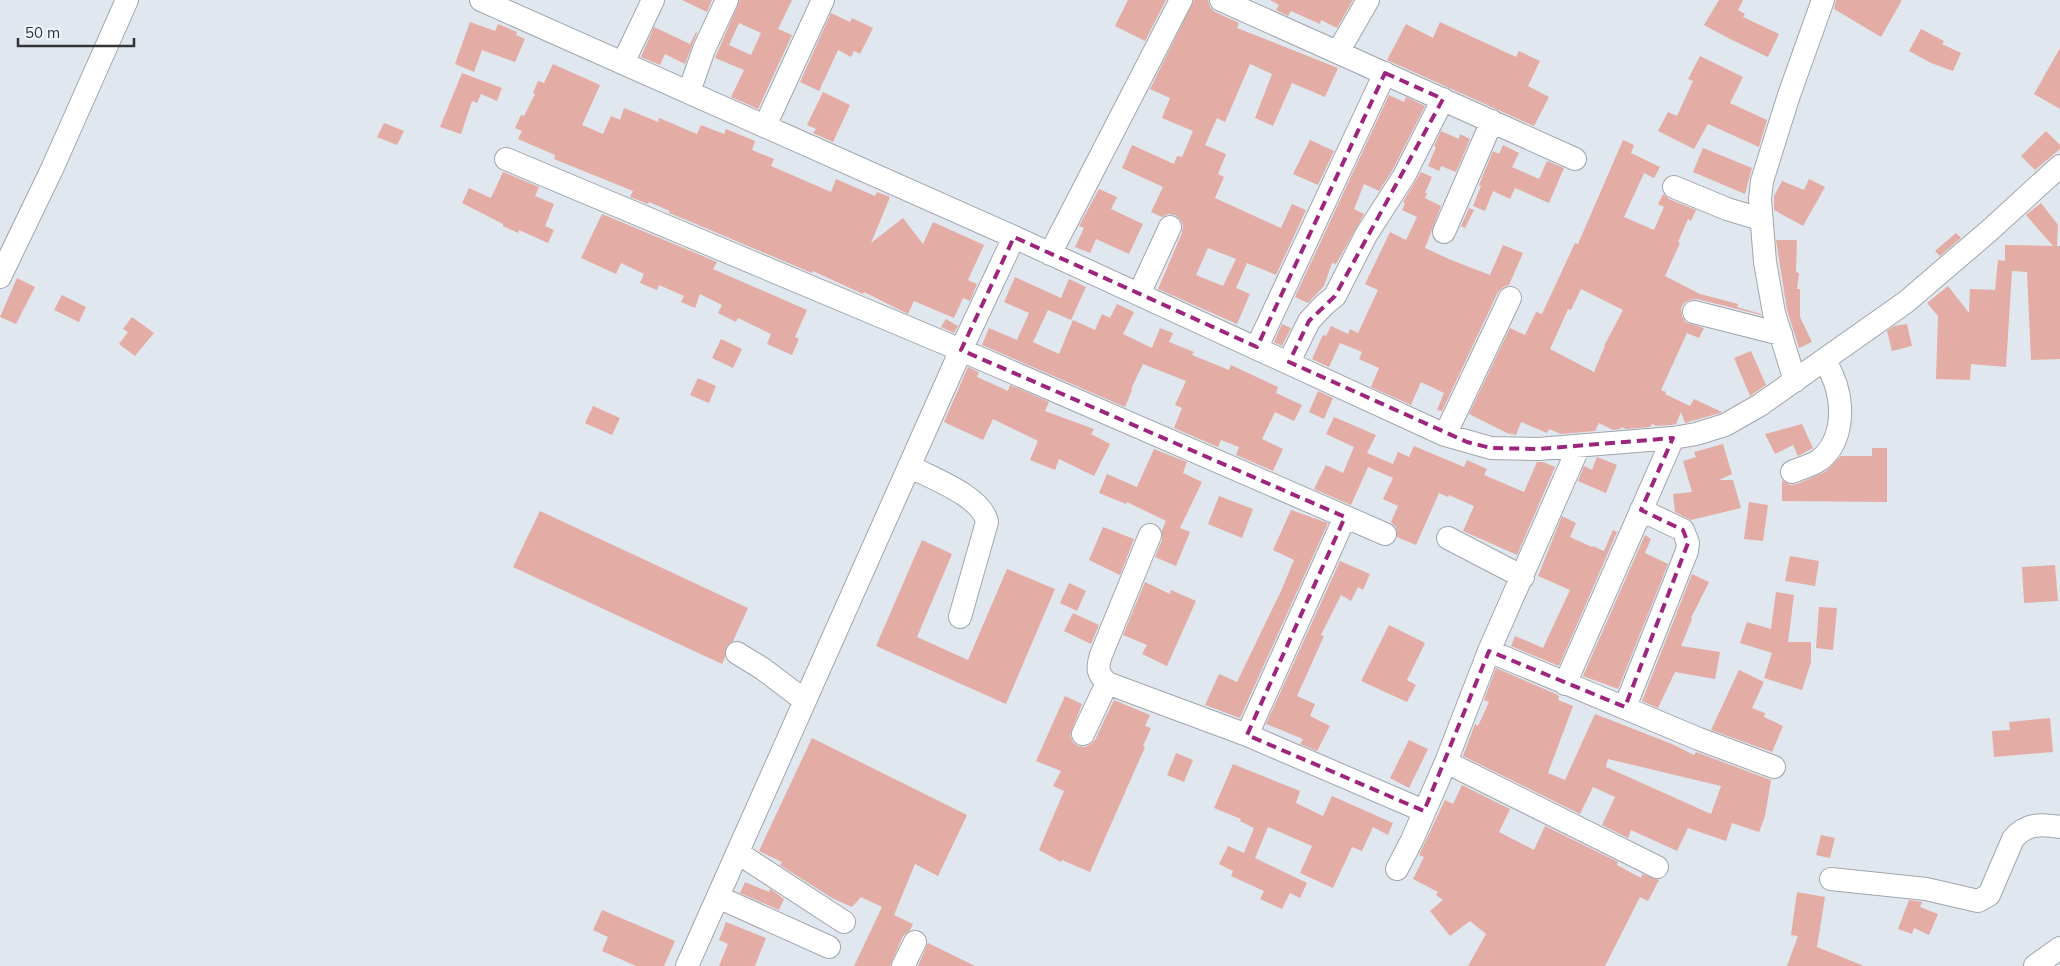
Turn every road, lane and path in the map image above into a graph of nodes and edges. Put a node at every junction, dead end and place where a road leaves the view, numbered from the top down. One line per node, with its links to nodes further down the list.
1 (127, 0): 26 (street)
2 (481, 0): 11 (street)
3 (653, 0): 11 (street)
4 (727, 0): 13 (street)
5 (823, 0): 16 (street)
6 (1181, 0): 25 (street)
7 (1221, 0): 10 (street)
8 (1368, 0): 10 (street)
9 (1823, 0): 21 (street)
10 (1338, 52): 12 (street)
11 (623, 63): 13 (street)
12 (1386, 73): 14 (street); 31 (street)
13 (689, 92): 16 (street)
14 (1443, 99): 15 (street); 34 (street)
15 (1492, 121): 18 (street); 23 (street)
16 (765, 126): 24 (street)
17 (506, 159): 32 (street)
18 (1575, 159)
19 (2059, 168): 33 (street)
20 (1674, 187): 21 (street)
21 (1760, 219): 30 (street)
22 (1170, 227): 27 (street)
23 (1444, 232)
24 (1014, 237): 25 (street); 32 (street)
25 (1050, 254): 27 (street)
26 (0, 277)
27 (1139, 294): 31 (street)
28 (1510, 298): 36 (street)
29 (1694, 312): 30 (street)
30 (1781, 334): 35 (street)
31 (1257, 347): 34 (street)
32 (961, 350): 39 (street); 42 (street)
33 (1825, 360): 35 (street); 40 (street)
34 (1289, 362): 36 (street)
35 (1795, 381): 37 (street)
36 (1445, 435): 38 (street)
37 (1673, 438): 38 (street); 41 (street)
38 (1578, 446): 46 (street)
39 (909, 466): 47 (street); 52 (street)
40 (1792, 472)
41 (1641, 510): 51 (street); 53 (street)
42 (1345, 517): 43 (street); 55 (street)
43 (1385, 534)
44 (1150, 535): 50 (street)
45 (1448, 538): 46 (street)
46 (1523, 577): 48 (street)
47 (960, 617)
48 (1489, 651): 51 (street); 56 (street)
49 (737, 653): 52 (street)
50 (1107, 683): 54 (street); 55 (street)
51 (1566, 684): 53 (street)
52 (804, 700): 60 (street)
53 (1625, 707): 57 (street)
54 (1083, 734)
55 (1247, 736): 58 (street)
56 (1446, 762): 58 (street); 61 (street)
57 (1774, 768)
58 (1424, 811): 62 (street)
59 (2060, 827): 63 (street)
60 (738, 853): 64 (street); 65 (street)
61 (1656, 866)
62 (1397, 869)
63 (1831, 879)
64 (718, 897): 67 (street); 69 (street)
65 (844, 922)
66 (915, 942): 70 (street)
67 (829, 947)
68 (2060, 948): 71 (street)
69 (687, 966)
70 (903, 966)
71 (2036, 966)

